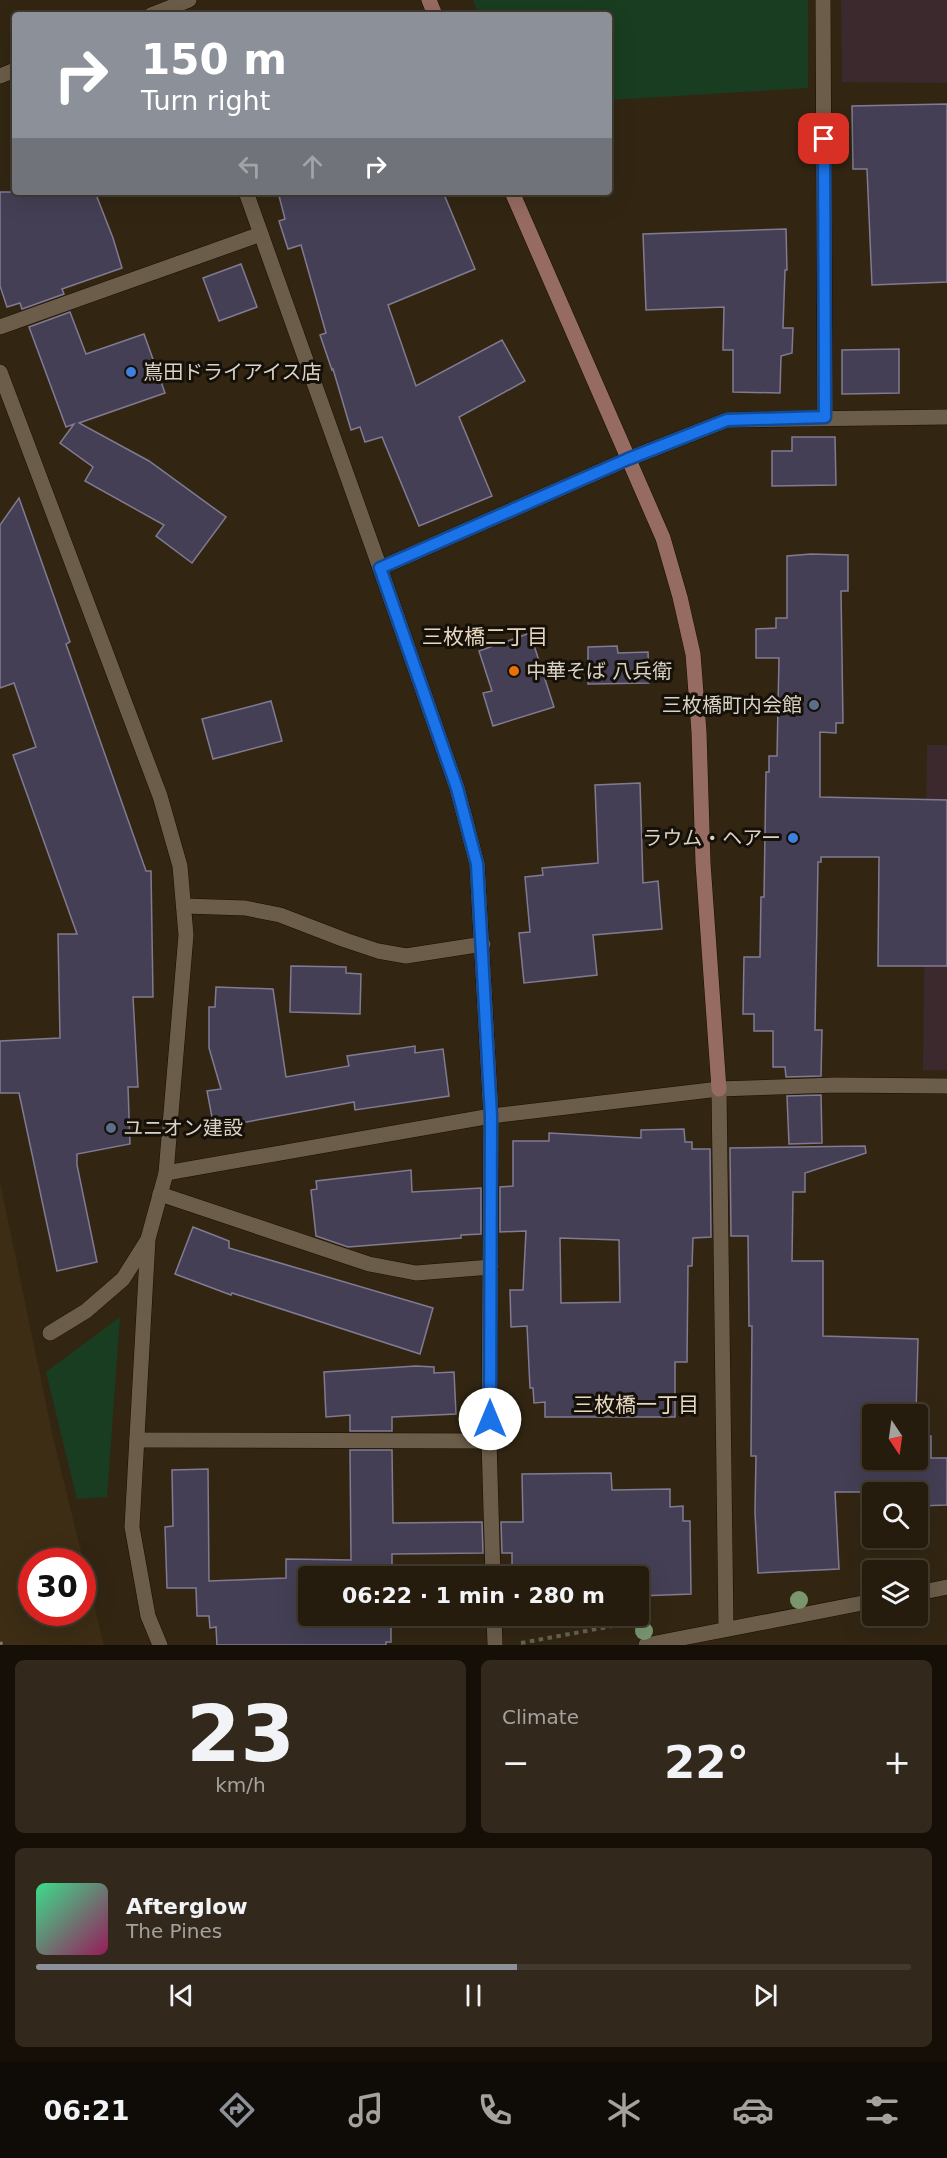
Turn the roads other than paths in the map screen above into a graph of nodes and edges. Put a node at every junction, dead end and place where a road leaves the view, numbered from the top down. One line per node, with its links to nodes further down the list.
1 (823, 0): 9 (street)
2 (183, 6): 3 (street)
3 (162, 12)
4 (247, 195): 6 (street)
5 (513, 195): 11 (street)
6 (261, 234): 7 (street); 12 (street)
7 (0, 327)
8 (0, 372): 13 (street)
9 (825, 417): 10 (street); 11 (street)
10 (947, 417)
11 (628, 459): 12 (street); 16 (street)
12 (380, 568): 14 (street)
13 (184, 906): 14 (street); 18 (street)
14 (483, 944): 17 (street)
15 (947, 1086): 16 (street)
16 (719, 1089): 17 (street); 30 (street)
17 (491, 1116): 18 (street); 21 (street)
18 (166, 1173): 19 (street)
19 (160, 1194): 20 (street); 21 (street)
20 (148, 1239): 22 (street); 23 (street)
21 (490, 1267): 24 (street)
22 (50, 1333)
23 (137, 1440): 24 (street); 31 (street)
24 (489, 1441): 25 (street)
25 (493, 1566)
26 (947, 1587): 27 (street)
27 (928, 1591)
28 (862, 1603): 30 (street)
29 (494, 1626): 32 (street)
30 (726, 1629): 33 (street)
31 (160, 1645)
32 (495, 1645)
33 (646, 1645)

